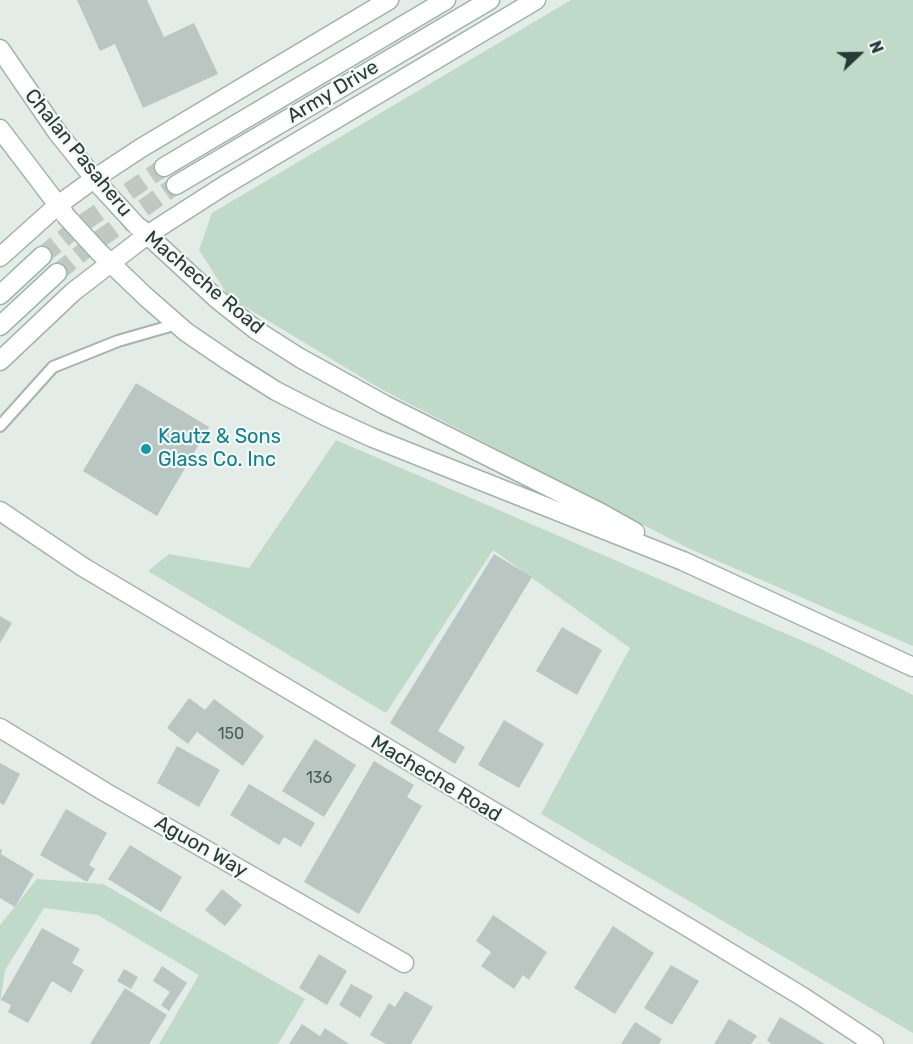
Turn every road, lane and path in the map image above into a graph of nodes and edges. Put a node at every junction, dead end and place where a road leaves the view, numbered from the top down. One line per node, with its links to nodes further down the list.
1 (389, 0): 8 (main road)
2 (446, 0): 7 (main road, Army Drive)
3 (490, 0): 9 (main road, Army Drive)
4 (536, 0): 11 (main road)
5 (0, 50): 8 (main road, Chalan Pasaheru)
6 (0, 129): 10 (main road)
7 (164, 167)
8 (98, 184): 10 (main road); 11 (main road, Chalan Pasaheru, bridge)
9 (176, 185)
10 (62, 210): 13 (main road); 14 (main road, bridge)
11 (142, 231): 14 (main road); 22 (main road, Macheche Road)
12 (42, 256): 16 (main road)
13 (0, 257)
14 (104, 258): 17 (main road, Macheche Road); 19 (main road)
15 (57, 273): 18 (main road)
16 (0, 295)
17 (177, 324): 20 (lane); 22 (main road, Macheche Road)
18 (0, 326)
19 (0, 361)
20 (0, 426)
21 (0, 511): 26 (main road, Macheche Road)
22 (683, 561): 23 (main road, Macheche Road)
23 (913, 667)
24 (0, 728): 25 (main road, Aguon Way)
25 (404, 963)
26 (874, 1044)

